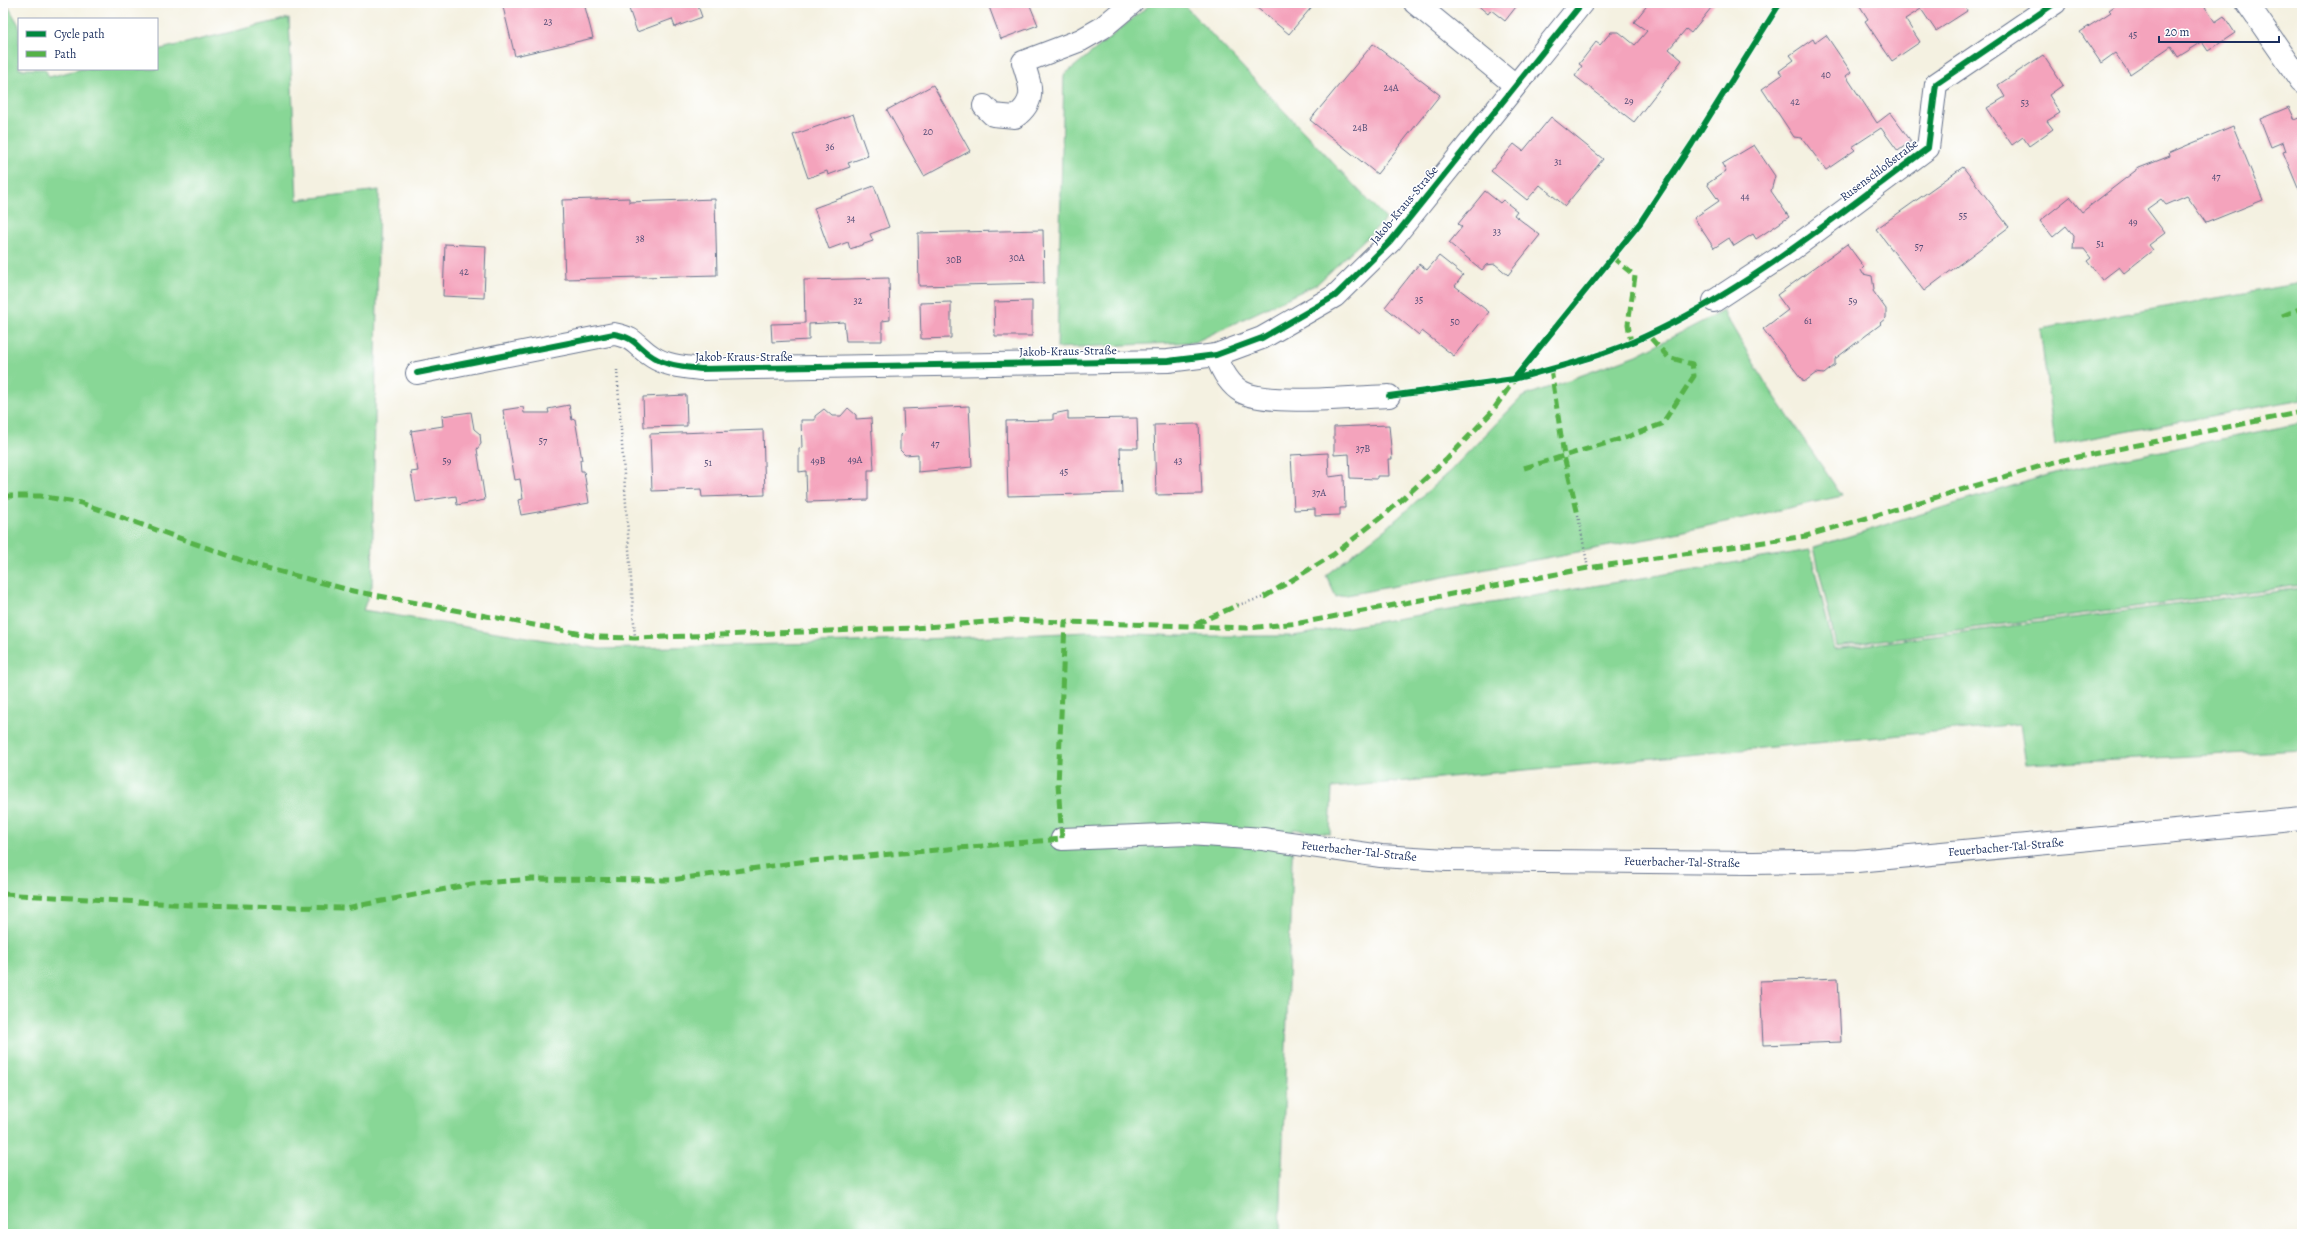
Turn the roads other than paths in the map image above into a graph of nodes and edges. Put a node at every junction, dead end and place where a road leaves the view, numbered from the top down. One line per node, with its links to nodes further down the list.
1 (1132, 3): 8 (street)
2 (1414, 3): 7 (street)
3 (1582, 3): 7 (street, Jakob-Kraus-Straße)
4 (2055, 3): 9 (street, Rusenschloßstraße)
5 (2247, 3): 6 (street)
6 (2301, 82)
7 (1515, 85): 10 (street, Jakob-Kraus-Straße)
8 (984, 106)
9 (1714, 301)
10 (1216, 355): 11 (street, Jakob-Kraus-Straße); 12 (street)
11 (417, 373)
12 (1389, 396)
13 (2302, 819): 14 (street, Feuerbacher-Tal-Straße)
14 (1062, 839)

